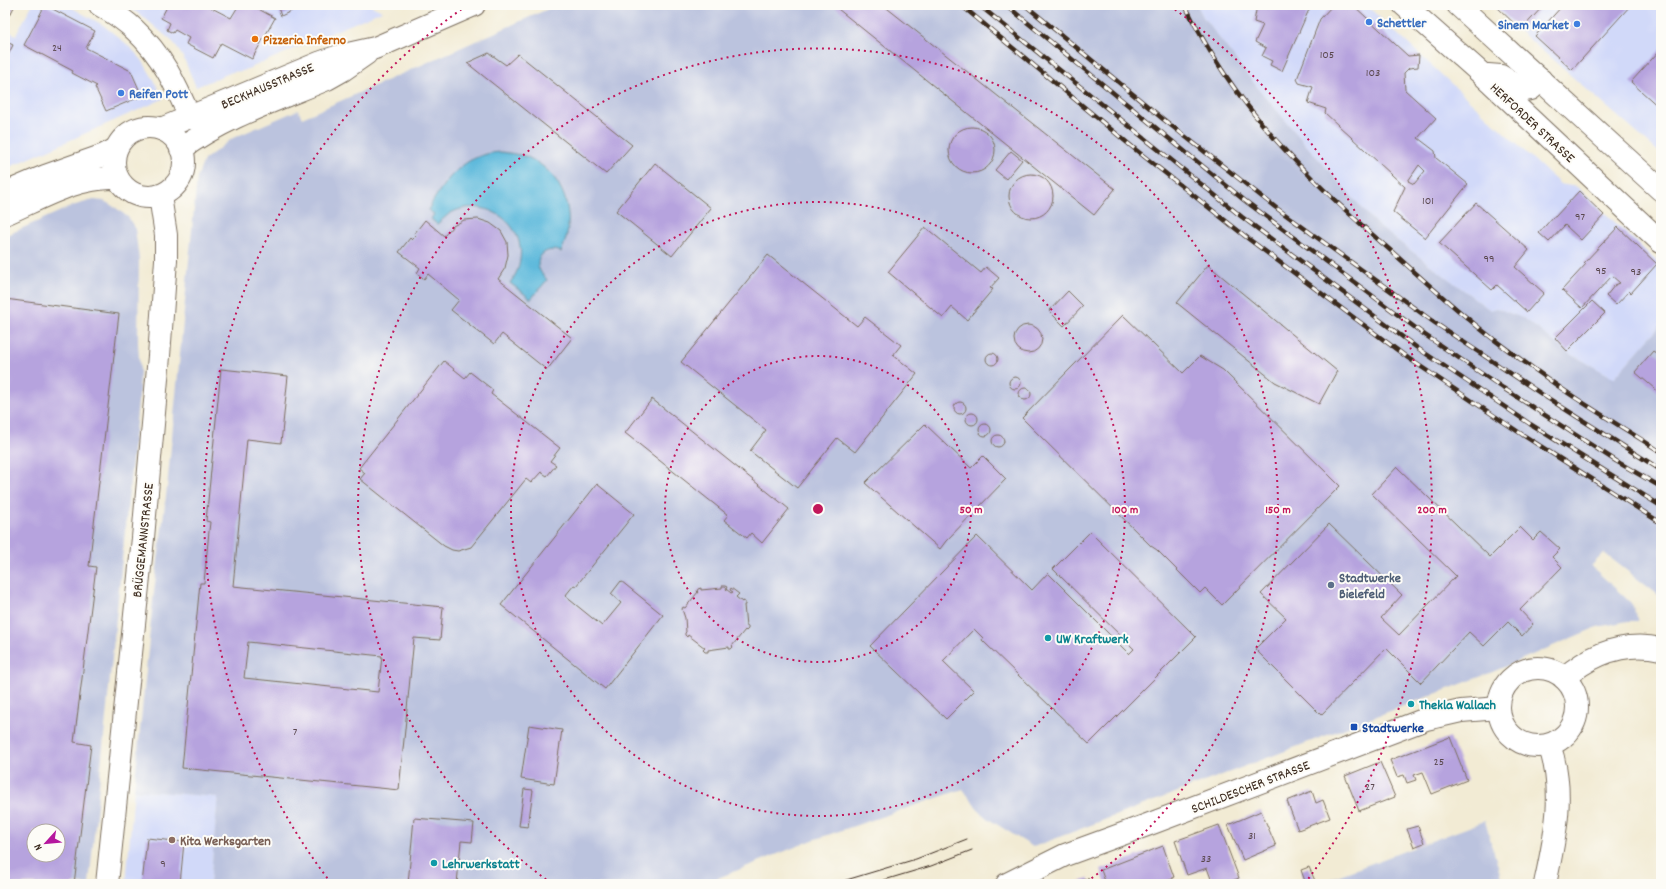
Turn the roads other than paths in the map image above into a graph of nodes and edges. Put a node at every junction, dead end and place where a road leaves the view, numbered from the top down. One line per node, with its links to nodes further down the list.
1 (100, 5): 8 (street)
2 (474, 5): 5 (street, BECKHAUSSTRASSE)
3 (1404, 5): 6 (street, HERFORDER STRASSE)
4 (1458, 5): 7 (street)
5 (375, 48): 8 (street, BECKHAUSSTRASSE); 11 (street, BECKHAUSSTRASSE)
6 (1483, 75): 7 (street); 17 (street, HERFORDER STRASSE)
7 (1541, 80): 13 (street)
8 (190, 118): 9 (street, BECKHAUSSTRASSE)
9 (161, 129): 10 (street); 11 (street)
10 (116, 149): 12 (street); 14 (street)
11 (181, 149): 15 (street)
12 (117, 178): 15 (street); 16 (street)
13 (1661, 190)
14 (5, 193)
15 (160, 196): 22 (street, BRÜGGEMANNSTRASSE)
16 (5, 214)
17 (1661, 242)
18 (1661, 649): 19 (street)
19 (1564, 678): 20 (street); 21 (street)
20 (1499, 708): 21 (street); 23 (street, SCHILDESCHER STRASSE)
21 (1549, 745): 24 (street)
22 (107, 884)
23 (1007, 884)
24 (1545, 884)

